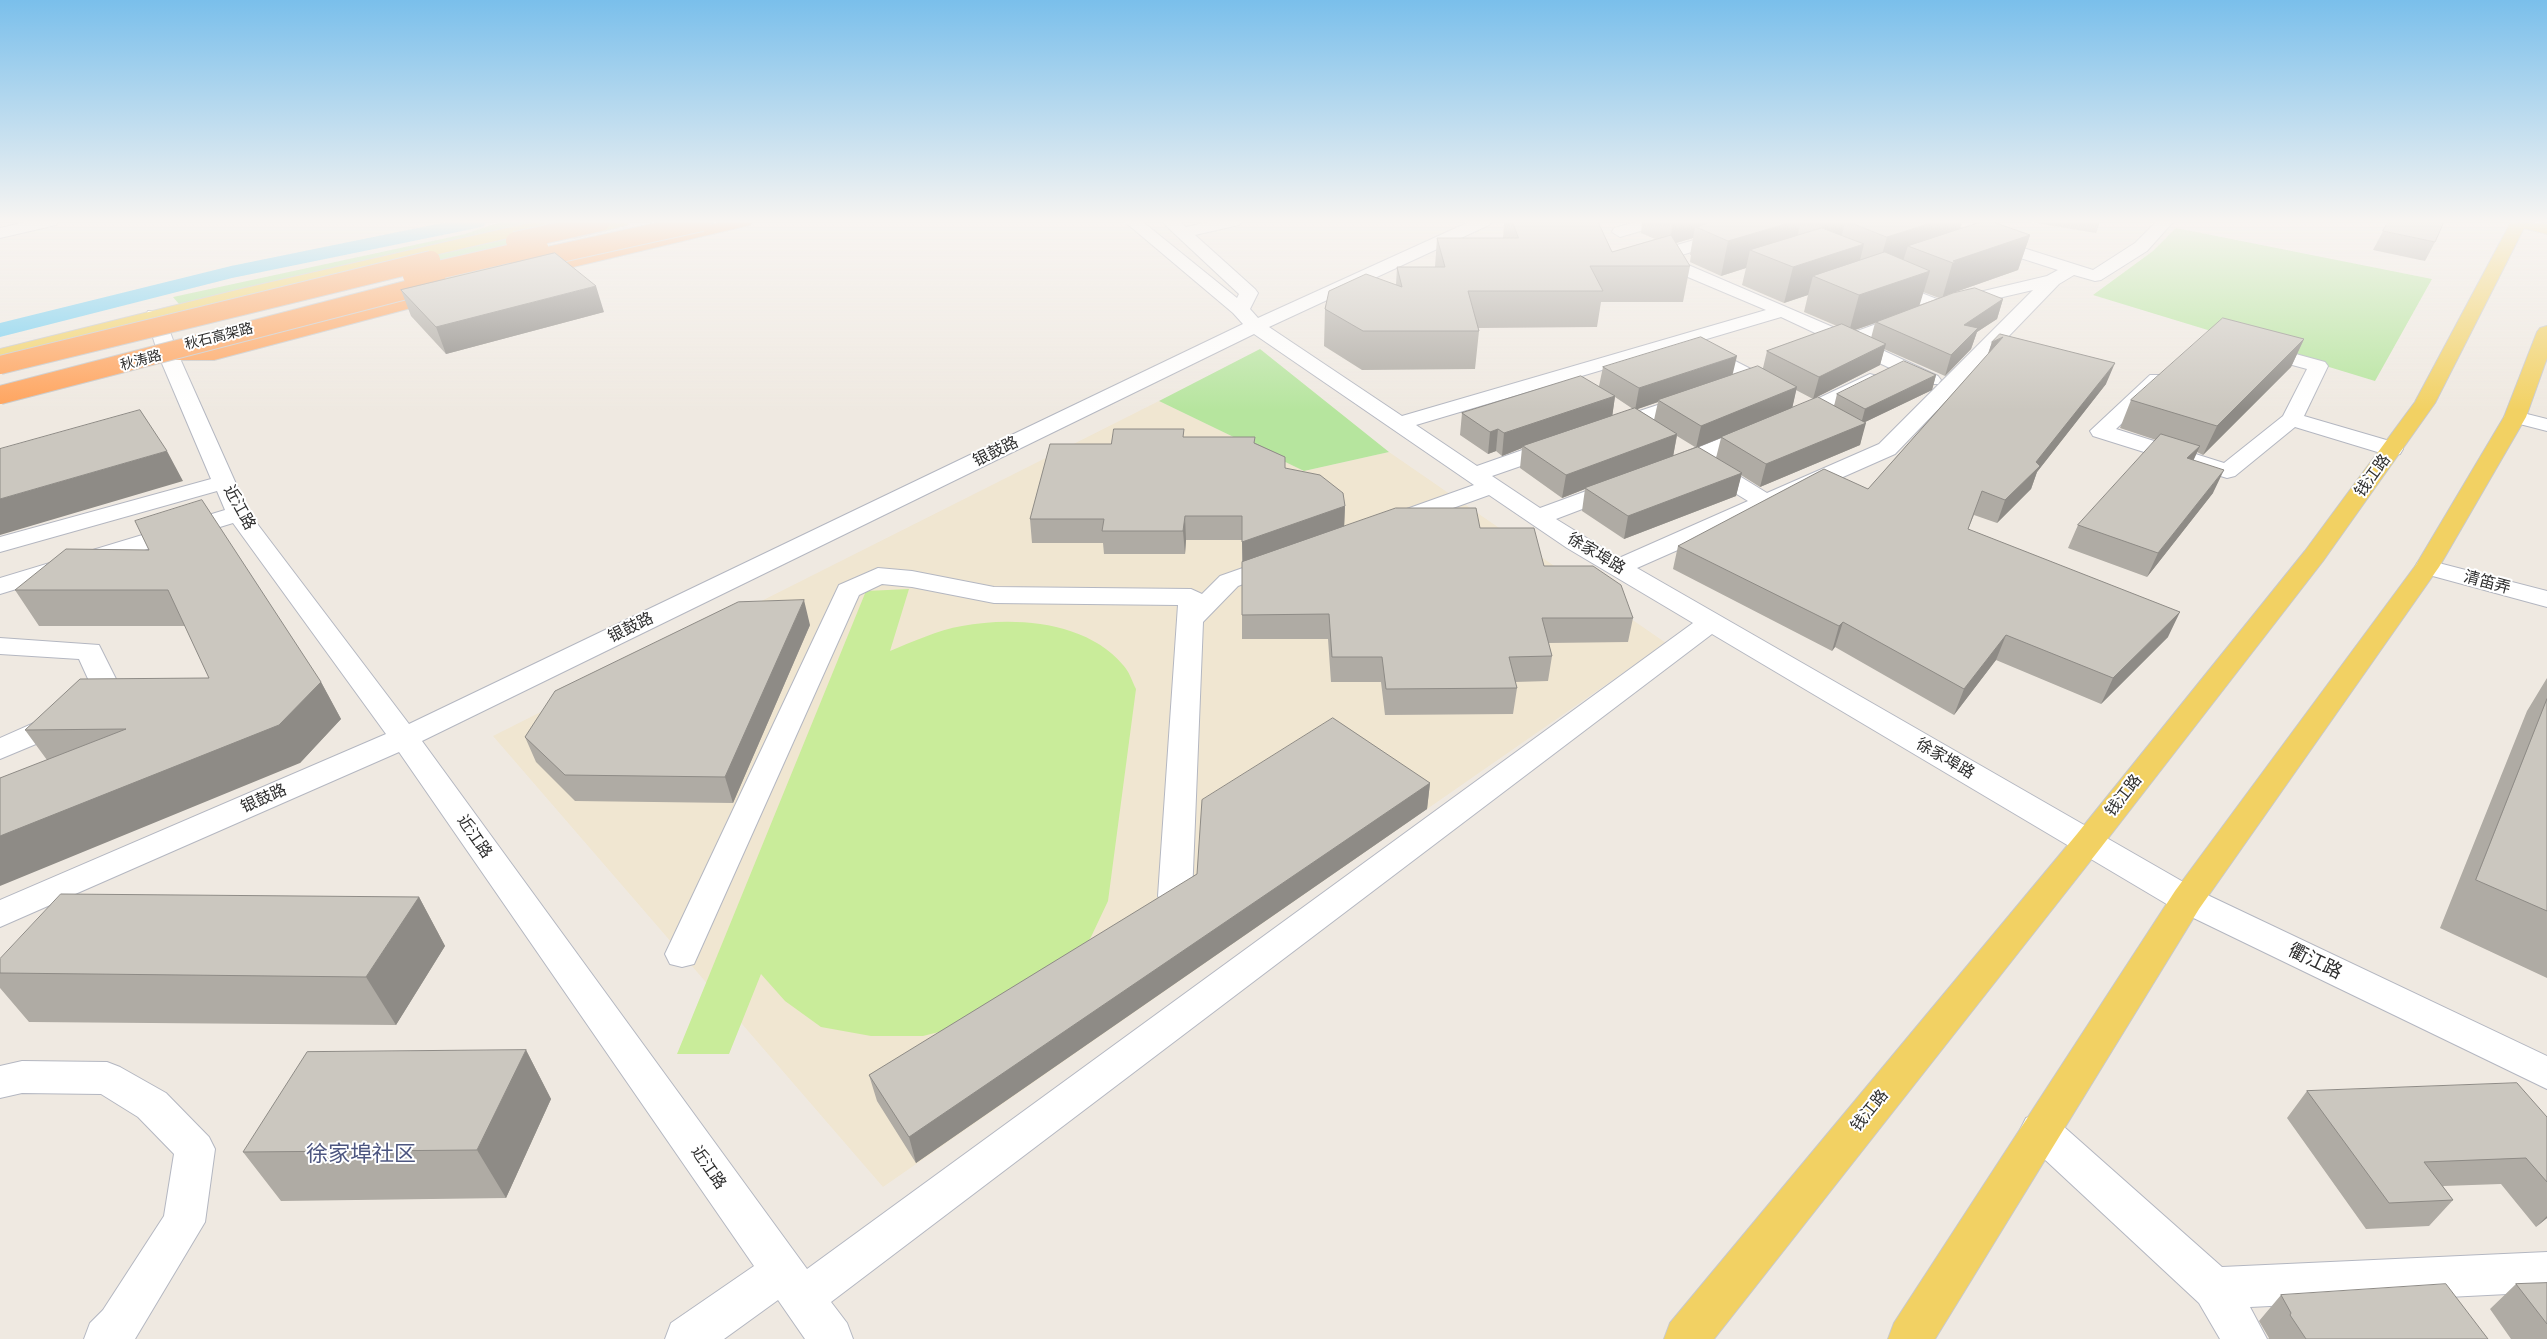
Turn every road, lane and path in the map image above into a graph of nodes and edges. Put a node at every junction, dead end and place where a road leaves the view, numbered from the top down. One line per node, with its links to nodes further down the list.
1 (328, 284): 26 (highway, bridge)
2 (334, 284): 21 (main road)
3 (353, 284): 21 (main road, 秋涛路)
4 (381, 284): 32 (highway, 秋石高架路, bridge)
5 (426, 284): 21 (main road, 秋涛路)
6 (430, 284): 35 (highway, 秋石高架路, bridge)
7 (483, 284): 21 (highway)
8 (1208, 284): 19 (street, 徐家埠路)
9 (1239, 284): 19 (street)
10 (1330, 284): 19 (street, 银鼓路)
11 (1722, 284): 18 (street)
12 (1882, 284): 17 (street)
13 (2034, 284): 17 (street)
14 (2049, 284): 33 (street)
15 (2487, 284): 46 (main road, 钱江路)
16 (1812, 302): 18 (street)
17 (1940, 307): 23 (street)
18 (1783, 311): 22 (street); 23 (street)
19 (1248, 318): 42 (street, 徐家埠路); 63 (street, 银鼓路)
20 (2547, 332): 39 (main road)
21 (161, 333): 25 (main road); 29 (main road, 秋涛路); 36 (main road, 秋涛路); 49 (street, 近江路)
22 (1683, 340): 30 (street); 31 (street)
23 (1849, 341): 27 (street)
24 (2243, 345): 40 (street)
25 (0, 355)
26 (0, 365)
27 (1900, 365): 33 (street); 38 (street)
28 (2172, 365): 40 (street)
29 (0, 373)
30 (1562, 376): 34 (street); 42 (street)
31 (1754, 378): 38 (street); 41 (street)
32 (0, 382)
33 (1947, 387): 45 (street)
34 (1586, 391)
35 (0, 394)
36 (0, 398)
37 (1609, 406): 41 (street)
38 (1821, 413): 47 (street)
39 (2515, 418): 43 (street); 57 (main road)
40 (2292, 419): 46 (street)
41 (1633, 420): 47 (street); 48 (street)
42 (1400, 423): 48 (street, 徐家埠路)
43 (2547, 425)
44 (1862, 435): 45 (street)
45 (1887, 448): 50 (street)
46 (2392, 448): 65 (main road, 钱江路)
47 (1694, 458): 50 (street); 52 (street)
48 (1483, 480): 52 (street, 徐家埠路); 53 (street)
49 (224, 482): 51 (street, 近江路); 54 (street)
50 (1764, 501): 56 (street)
51 (238, 514): 58 (street); 63 (street, 近江路)
52 (1539, 517): 56 (street, 徐家埠路)
53 (1370, 530)
54 (0, 545)
55 (1295, 557): 60 (street)
56 (1618, 568): 61 (street, 徐家埠路)
57 (2427, 568): 59 (street, 清笛弄); 67 (main road)
58 (0, 586)
59 (2547, 599)
60 (1190, 620): 66 (street); 69 (street)
61 (1711, 622): 65 (street, 徐家埠路); 75 (street)
62 (0, 646): 64 (street)
63 (404, 738): 68 (street, 银鼓路); 75 (street, 近江路)
64 (0, 749)
65 (2088, 842): 67 (street, 衢江路); 81 (main road, 钱江路)
66 (1175, 896)
67 (2187, 900): 70 (street, 衢江路); 72 (main road)
68 (0, 914)
69 (682, 954)
70 (2547, 1072)
71 (0, 1082): 78 (street)
72 (2040, 1130): 76 (street); 82 (main road)
73 (2547, 1272): 74 (street)
74 (2432, 1278): 76 (street); 77 (street)
75 (791, 1285): 79 (street); 80 (street, 近江路)
76 (2214, 1288): 83 (street)
77 (2460, 1316)
78 (106, 1339)
79 (687, 1339)
80 (831, 1339)
81 (1686, 1339)
82 (1910, 1339)
83 (2245, 1339)

